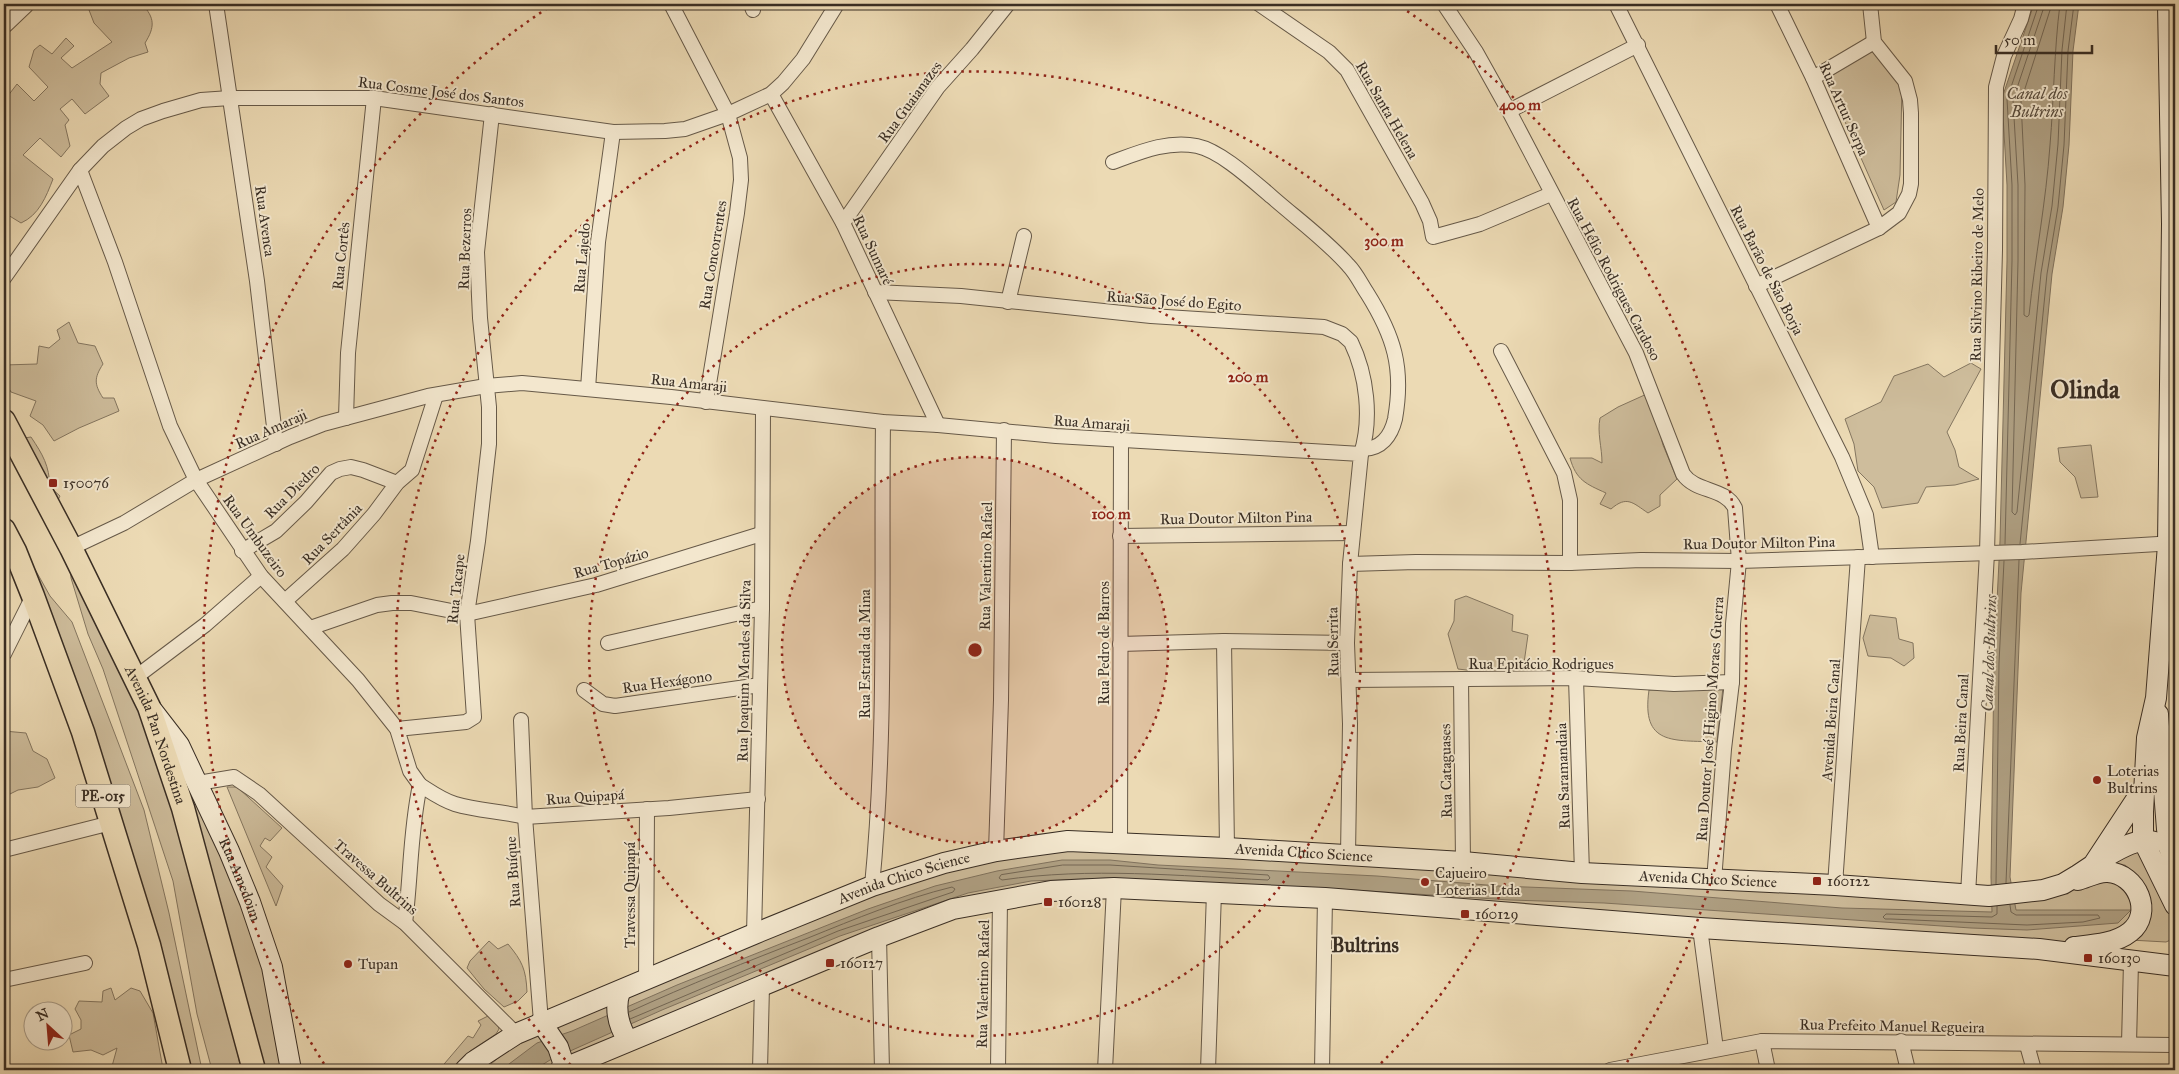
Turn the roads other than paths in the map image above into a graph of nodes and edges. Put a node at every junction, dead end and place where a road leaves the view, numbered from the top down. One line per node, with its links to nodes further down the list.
1 (25, 4): 13 (street)
2 (216, 4): 18 (street, Rua Avenca)
3 (671, 4): 22 (street, Rua Concorrentes)
4 (838, 4): 17 (street, Rua Cosme José dos Santos)
5 (1008, 4): 27 (street, Rua Guaianazes)
6 (1259, 4): 26 (street, Rua Santa Helena)
7 (1444, 4): 20 (street, Rua Hélio Rodrigues Cardoso)
8 (1616, 4): 15 (street, Rua Barão de São Borja)
9 (1777, 4): 16 (street, Rua Artur Serpa)
10 (1870, 4): 14 (street)
11 (2025, 4): 59 (street, Rua Silvino Ribeiro de Melo)
12 (2168, 4): 29 (main road)
13 (4, 24)
14 (1874, 42): 16 (street); 28 (street)
15 (1638, 45): 20 (street); 32 (street, Rua Barão de São Borja)
16 (1813, 78): 28 (street, Rua Artur Serpa)
17 (771, 94): 22 (street, Rua Cosme José dos Santos); 27 (street, Rua Sumaré)
18 (230, 98): 19 (street, Rua Cosme José dos Santos); 25 (street, Rua Cosme José dos Santos); 47 (street, Rua Avenca)
19 (374, 98): 21 (street, Rua Cosme José dos Santos); 41 (street, Rua Cortês)
20 (1509, 111): 26 (street, Rua Hélio Rodrigues Cardoso)
21 (492, 114): 23 (street, Rua Cosme José dos Santos); 36 (street, Rua Bezerros)
22 (728, 114): 23 (street, Rua Cosme José dos Santos); 39 (street, Rua Concorrentes)
23 (614, 132): 37 (street, Rua Lajedo)
24 (1113, 162): 48 (street)
25 (80, 170): 31 (street, Rua Cosme José dos Santos); 49 (street, Rua Umbuzeiro)
26 (1551, 194): 62 (street, Rua Hélio Rodrigues Cardoso)
27 (843, 223): 33 (street, Rua Sumaré)
28 (1879, 228): 32 (street)
29 (2174, 228): 55 (main road)
30 (1024, 236): 34 (street)
31 (4, 278)
32 (1756, 286): 61 (street, Rua Barão de São Borja)
33 (875, 292): 34 (street, Rua São José do Egito); 44 (street, Rua Sumaré)
34 (1008, 302): 48 (street, Rua São José do Egito)
35 (1501, 351): 63 (street)
36 (486, 386): 37 (street, Rua Amaraji); 38 (street, Rua Amaraji); 69 (street, Rua Tacape)
37 (588, 389): 39 (street, Rua Amaraji)
38 (436, 395): 41 (street, Rua Amaraji); 50 (street, Rua Sertânia)
39 (706, 402): 40 (street, Rua Amaraji)
40 (763, 408): 43 (street, Rua Amaraji); 53 (street, Rua Joaquim Mendes da Silva)
41 (346, 418): 47 (street, Rua Amaraji)
42 (4, 421): 56 (highway, Avenida Pan Nordestina)
43 (883, 422): 44 (street, Rua Amaraji); 107 (street, Rua Estrada da Mina)
44 (938, 425): 45 (street, Rua Amaraji)
45 (1004, 430): 46 (street, Rua Amaraji); 98 (street, Rua Valentino Rafael)
46 (1121, 442): 48 (street, Rua Amaraji); 54 (street, Rua Pedro de Barros)
47 (276, 444): 49 (street, Rua Amaraji)
48 (1362, 452): 52 (street, Rua Serrita)
49 (196, 480): 56 (street, Rua Amaraji); 57 (street, Rua Umbuzeiro)
50 (397, 483): 57 (street, Rua Diedro); 67 (street, Rua Sertânia)
51 (4, 530): 58 (highway, PE-015)
52 (1353, 533): 54 (street, Rua Doutor Milton Pina); 64 (street, Rua Serrita)
53 (761, 534): 68 (street, Rua Joaquim Mendes da Silva); 69 (street, Rua Topázio)
54 (1120, 536): 74 (street, Rua Pedro de Barros)
55 (2172, 544): 59 (street, Rua Doutor Milton Pina); 83 (main road)
56 (71, 548): 76 (highway, Avenida Pan Nordestina)
57 (242, 551): 65 (street, Rua Umbuzeiro)
58 (9, 552): 66 (highway, PE-015)
59 (1990, 553): 61 (street, Rua Doutor Milton Pina); 110 (street, Rua Beira Canal)
60 (1858, 557): 61 (street, Rua Doutor Milton Pina); 62 (street, Rua Doutor Milton Pina); 106 (street, Avenida Beira Canal)
61 (1872, 557)
62 (1739, 561): 63 (street, Rua Doutor Milton Pina); 80 (street, Rua Doutor José Higino Moraes Guerra)
63 (1570, 563): 64 (street, Rua Doutor Milton Pina)
64 (1350, 564): 73 (street, Rua Serrita)
65 (261, 576): 67 (street, Rua Umbuzeiro); 76 (street)
66 (33, 596): 75 (street); 93 (highway, PE-015)
67 (285, 601): 70 (street, Rua Umbuzeiro)
68 (762, 608): 72 (street); 81 (street, Rua Joaquim Mendes da Silva)
69 (467, 614): 70 (street); 86 (street, Rua Tacape)
70 (310, 628): 86 (street, Rua Umbuzeiro)
71 (1224, 641): 73 (street); 74 (street); 96 (street)
72 (608, 643)
73 (1347, 643): 79 (street, Rua Serrita)
74 (1120, 644): 95 (street, Rua Pedro de Barros)
75 (4, 654)
76 (136, 677): 84 (highway, Avenida Pan Nordestina)
77 (1576, 678): 78 (street, Rua Epitácio Rodrigues); 80 (street, Rua Epitácio Rodrigues); 103 (street, Rua Saramandaia)
78 (1461, 679): 79 (street, Rua Epitácio Rodrigues); 101 (street, Rua Cataguases)
79 (1349, 680): 99 (street, Rua Serrita)
80 (1732, 682): 104 (street, Rua Doutor José Higino Moraes Guerra)
81 (760, 685): 82 (street, Rua Hexágono); 90 (street, Rua Joaquim Mendes da Silva)
82 (584, 690)
83 (2156, 698): 89 (main road); 100 (main road)
84 (149, 707): 87 (main road, Rua Amedoim); 134 (highway, Avenida Pan Nordestina)
85 (521, 720): 92 (street, Rua Buíque)
86 (397, 729): 88 (street, Rua Umbuzeiro)
87 (198, 783): 114 (street, Travessa Bultrins); 137 (main road, Rua Amedoim)
88 (420, 785): 92 (street, Rua Quipapá); 114 (street)
89 (2143, 789): 94 (main road); 102 (main road, Avenida Chico Science)
90 (758, 800): 91 (street, Rua Quipapá); 116 (street, Rua Joaquim Mendes da Silva)
91 (647, 809): 92 (street, Rua Quipapá); 123 (street, Travessa Quipapá)
92 (526, 817): 127 (street, Rua Buíque)
93 (111, 823): 97 (street); 136 (highway, PE-015)
94 (2143, 840): 100 (main road); 102 (main road); 113 (main road)
95 (1120, 844): 96 (main road, Avenida Chico Science); 98 (main road, Avenida Chico Science)
96 (1227, 848): 99 (main road, Avenida Chico Science)
97 (4, 850)
98 (996, 851): 107 (main road, Avenida Chico Science)
99 (1348, 855): 101 (main road, Avenida Chico Science)
100 (2173, 857)
101 (1463, 862): 103 (main road, Avenida Chico Science)
102 (2093, 864): 105 (main road, Avenida Chico Science)
103 (1582, 873): 104 (main road, Avenida Chico Science)
104 (1714, 880): 106 (main road, Avenida Chico Science)
105 (2063, 884): 110 (main road, Avenida Chico Science); 118 (main road)
106 (1835, 885): 110 (main road, Avenida Chico Science)
107 (872, 886): 116 (main road, Avenida Chico Science)
108 (1114, 888): 109 (main road, Avenida Chico Science); 112 (main road, Avenida Chico Science); 143 (street)
109 (1214, 892): 111 (main road, Avenida Chico Science); 144 (street)
110 (1968, 895)
111 (1326, 898): 115 (main road, Avenida Chico Science); 145 (street)
112 (1000, 899): 117 (main road, Avenida Chico Science); 142 (street, Rua Valentino Rafael)
113 (2175, 905)
114 (405, 924): 126 (street, Travessa Bultrins)
115 (1700, 928): 118 (main road, Avenida Chico Science); 133 (street)
116 (754, 934): 123 (main road, Avenida Chico Science)
117 (879, 937): 124 (main road, Avenida Chico Science); 141 (street)
118 (2039, 950): 119 (main road, Avenida Chico Science)
119 (2131, 962): 121 (main road, Avenida Chico Science); 130 (street)
120 (86, 963): 122 (street)
121 (2175, 966)
122 (4, 980)
123 (646, 981): 125 (main road, Avenida Chico Science)
124 (762, 986): 125 (main road, Avenida Chico Science); 140 (street)
125 (621, 1015): 127 (main road, Avenida Chico Science); 135 (main road, Avenida Chico Science)
126 (516, 1034): 127 (main road, Avenida Chico Science); 138 (main road, Avenida Chico Science)
127 (550, 1035): 135 (main road)
128 (1901, 1041): 129 (street, Rua Prefeito Manuel Regueira); 131 (street, Rua Prefeito Manuel Regueira); 148 (street)
129 (1762, 1042): 133 (street, Rua Prefeito Manuel Regueira); 147 (street)
130 (2129, 1044): 131 (street, Rua Prefeito Manuel Regueira); 132 (street, Rua Prefeito Manuel Regueira)
131 (2027, 1045): 149 (street)
132 (2175, 1045)
133 (1716, 1049): 146 (street, Rua Prefeito Manuel Regueira)
134 (252, 1065)
135 (563, 1069): 139 (street)
136 (180, 1070)
137 (290, 1070)
138 (465, 1070)
139 (592, 1070)
140 (760, 1070)
141 (882, 1070)
142 (998, 1070)
143 (1105, 1070)
144 (1208, 1070)
145 (1322, 1070)
146 (1610, 1070)
147 (1768, 1070)
148 (1908, 1070)
149 (2034, 1070)

